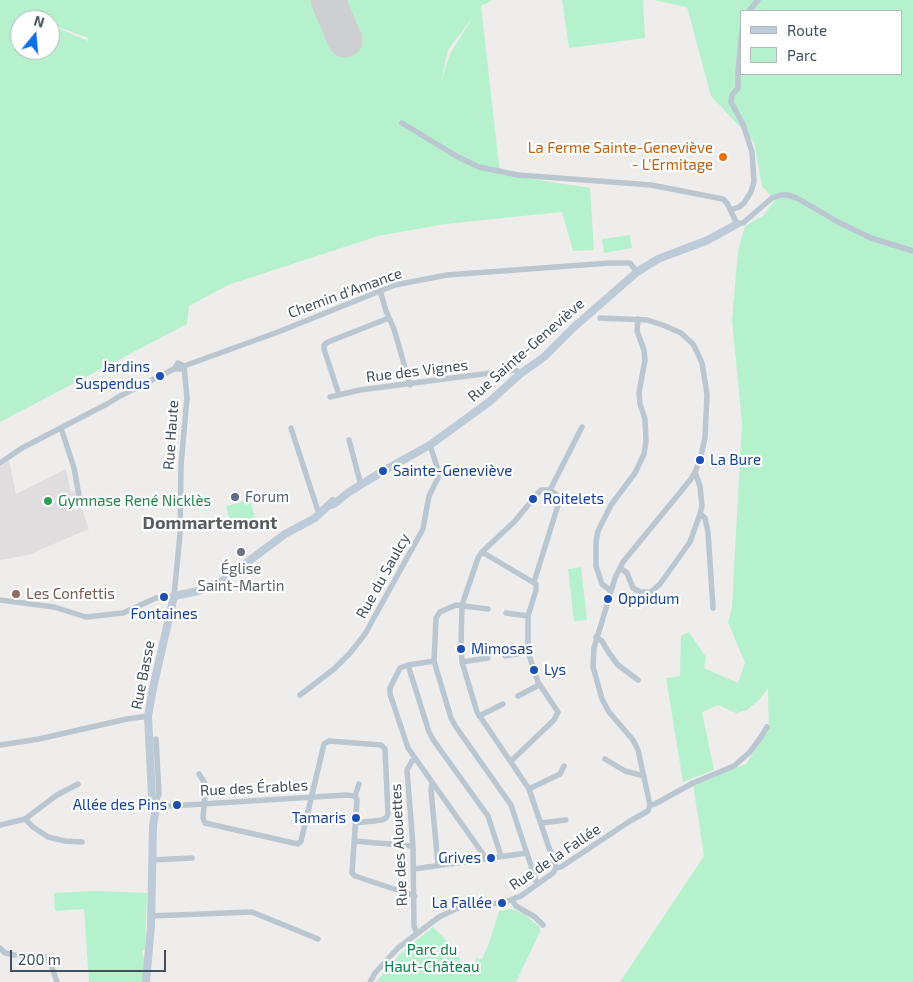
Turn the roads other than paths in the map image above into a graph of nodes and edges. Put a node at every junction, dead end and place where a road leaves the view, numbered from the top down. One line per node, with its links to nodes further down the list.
1 (758, 0): 2 (street)
2 (750, 10)
3 (740, 59): 5 (street)
4 (402, 123): 5 (street)
5 (730, 210): 6 (street)
6 (736, 224): 7 (street); 8 (street, Rue Sainte-Geneviève)
7 (913, 251)
8 (637, 272): 9 (street, Chemin d'Amance); 14 (street, Rue Sainte-Geneviève)
9 (380, 290): 10 (street); 13 (street, Chemin d'Amance)
10 (389, 318): 15 (street); 16 (street)
11 (600, 318): 12 (street)
12 (638, 319): 24 (street); 33 (street)
13 (184, 366): 19 (street, Chemin d'Amance); 34 (street, Rue Haute)
14 (518, 376): 15 (street, Rue des Vignes); 22 (street, Rue Sainte-Geneviève)
15 (410, 384): 16 (street, Rue des Vignes)
16 (339, 395): 17 (street, Rue des Vignes)
17 (330, 398)
18 (582, 427): 26 (street)
19 (61, 428): 23 (street, Chemin d'Amance); 27 (street)
20 (291, 428): 28 (street)
21 (349, 440): 25 (street)
22 (430, 445): 25 (street, Rue Sainte-Geneviève); 50 (street, Rue du Saulcy)
23 (0, 463)
24 (695, 472): 29 (street); 31 (street)
25 (361, 485): 28 (street, Rue Sainte-Geneviève)
26 (550, 490): 30 (street); 32 (street)
27 (79, 506)
28 (319, 514): 34 (street, Rue Sainte-Geneviève)
29 (700, 514): 31 (street); 37 (street)
30 (482, 552): 32 (street); 36 (street)
31 (620, 568): 33 (street)
32 (534, 582): 40 (street)
33 (611, 591): 41 (street)
34 (174, 596): 35 (street); 53 (street, Rue Basse)
35 (0, 600)
36 (462, 605): 38 (street); 45 (street); 46 (street)
37 (713, 608)
38 (488, 609)
39 (506, 613): 40 (street)
40 (528, 616): 42 (street)
41 (596, 637): 48 (street); 63 (street)
42 (528, 652): 43 (street); 49 (street)
43 (505, 656)
44 (488, 658): 46 (street)
45 (434, 661): 47 (street); 81 (street)
46 (462, 662): 54 (street)
47 (408, 665): 58 (street); 82 (street)
48 (638, 680)
49 (539, 685): 51 (street); 60 (street)
50 (300, 695)
51 (518, 696)
52 (503, 704): 54 (street)
53 (148, 716): 57 (street); 70 (street, Rue Basse)
54 (479, 716): 60 (street)
55 (767, 727): 72 (street, Rue de la Fallée)
56 (156, 739): 70 (street)
57 (0, 744)
58 (416, 758): 64 (street); 80 (street, Rue des Alouettes)
59 (605, 759): 63 (street)
60 (511, 761): 67 (street)
61 (564, 766): 67 (street)
62 (199, 774): 71 (street)
63 (644, 776): 72 (street)
64 (432, 783): 84 (street); 86 (street)
65 (78, 784): 73 (street)
66 (359, 784): 68 (street)
67 (529, 789): 76 (street)
68 (355, 796): 69 (street, Rue des Érables); 75 (street)
69 (311, 797): 71 (street, Rue des Érables); 71 (street); 75 (street)
70 (156, 803): 71 (street, Rue des Érables); 85 (street, Rue Basse)
71 (205, 804)
72 (650, 805): 87 (street, Rue de la Fallée)
73 (25, 819): 77 (street); 79 (street)
74 (566, 820): 76 (street)
75 (356, 823): 78 (street)
76 (541, 823): 87 (street)
77 (0, 825)
78 (354, 841): 80 (street); 90 (street)
79 (82, 842)
80 (414, 846): 88 (street, Rue des Alouettes)
81 (527, 853): 82 (street); 89 (street)
82 (501, 856): 84 (street)
83 (192, 858): 85 (street)
84 (484, 859): 86 (street)
85 (152, 860): 92 (street, Rue Basse)
86 (438, 865): 88 (street)
87 (556, 868): 89 (street, Rue de la Fallée)
88 (414, 869): 90 (street, Rue des Alouettes)
89 (537, 884): 91 (street, Rue de la Fallée)
90 (415, 896): 94 (street, Rue des Alouettes)
91 (512, 900): 93 (street); 94 (street, Rue de la Fallée)
92 (150, 916): 95 (street); 98 (street, Rue Basse)
93 (543, 925)
94 (416, 934): 99 (street, Rue de la Fallée)
95 (318, 939)
96 (0, 948): 97 (street)
97 (57, 982)
98 (146, 982)
99 (370, 982)

